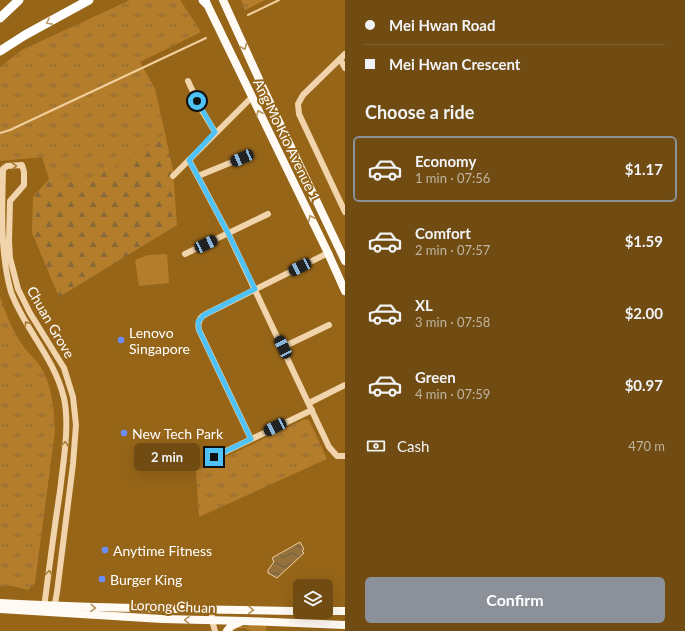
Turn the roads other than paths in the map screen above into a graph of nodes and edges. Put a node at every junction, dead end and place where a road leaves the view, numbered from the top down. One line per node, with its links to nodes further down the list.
1 (19, 0): 7 (highway)
2 (89, 0): 6 (highway)
3 (97, 0): 6 (highway)
4 (223, 0): 26 (main road, Ang Mo Kio Avenue 1, one-way to 26)
5 (205, 1): 13 (main road, Ang Mo Kio Avenue 1)
6 (72, 10): 8 (highway, one-way to 8)
7 (0, 18)
8 (0, 51)
9 (345, 54): 10 (street)
10 (340, 59): 11 (street); 19 (street)
11 (345, 68)
12 (188, 81): 14 (street)
13 (252, 97): 14 (street); 24 (main road, Ang Mo Kio Avenue 1, one-way to 13)
14 (215, 132): 16 (street)
15 (242, 158): 18 (street)
16 (189, 160): 17 (street); 18 (street)
17 (173, 176)
18 (198, 176): 21 (street)
19 (345, 212)
20 (268, 214): 21 (street)
21 (228, 233): 25 (street); 27 (street)
22 (9, 241): 23 (street); 23 (street, Chuan Grove, one-way to 22); 41 (street, Chuan Grove)
23 (0, 242): 40 (street, Chuan Grove, one-way to 23)
24 (328, 253): 27 (street); 28 (main road, Ang Mo Kio Avenue 1)
25 (185, 254)
26 (345, 261)
27 (255, 289): 30 (street); 34 (street)
28 (345, 291)
29 (329, 325): 30 (street)
30 (283, 347): 32 (street)
31 (345, 385): 32 (street)
32 (309, 403): 33 (street)
33 (312, 410): 34 (street); 35 (street)
34 (251, 439): 36 (street)
35 (345, 456)
36 (214, 457)
37 (0, 603): 40 (main road, Lorong Chuan)
38 (212, 608): 41 (main road, Lorong Chuan, one-way to 38); 42 (main road, Lorong Chuan, one-way to 42); 46 (street)
39 (0, 609): 40 (main road, Lorong Chuan)
40 (44, 609): 41 (main road, Lorong Chuan)
41 (54, 609): 46 (main road, Lorong Chuan, one-way to 41)
42 (293, 611)
43 (333, 611): 44 (main road)
44 (345, 612)
45 (299, 619): 48 (main road)
46 (212, 620): 47 (main road, Lorong Chuan); 50 (street)
47 (242, 621): 48 (main road, Lorong Chuan); 51 (main road)
48 (300, 623): 49 (main road, Lorong Chuan)
49 (345, 625)
50 (215, 631)
51 (227, 631)

